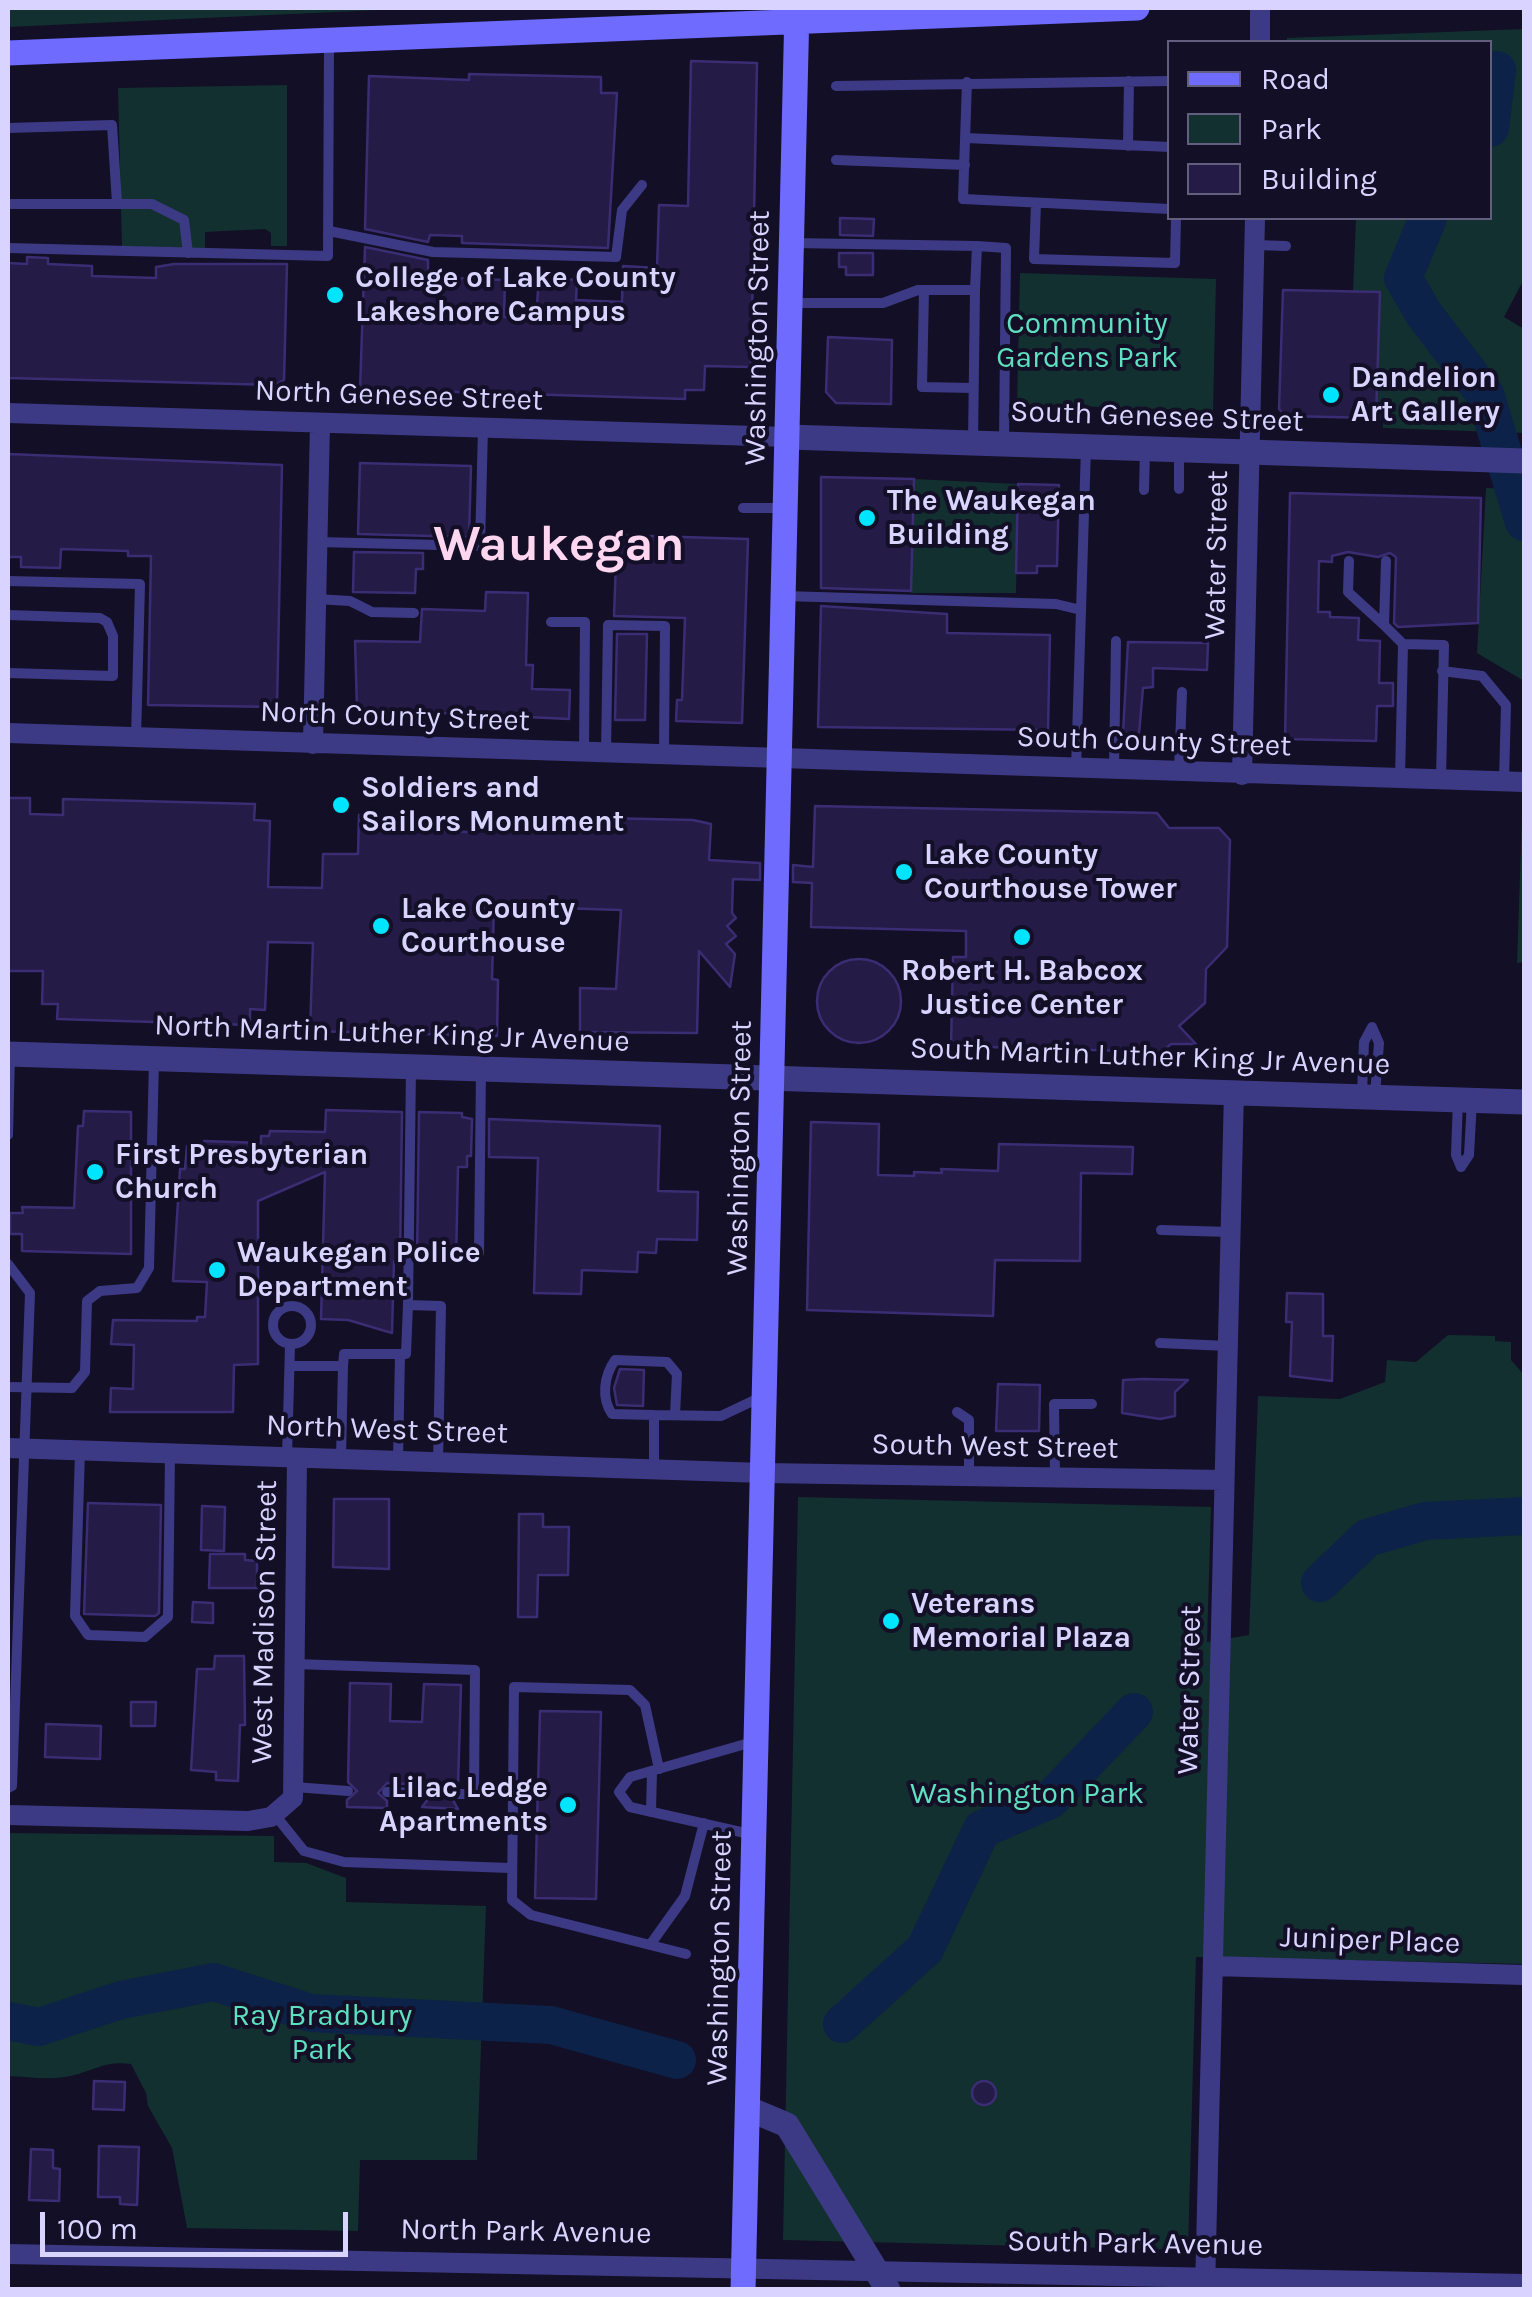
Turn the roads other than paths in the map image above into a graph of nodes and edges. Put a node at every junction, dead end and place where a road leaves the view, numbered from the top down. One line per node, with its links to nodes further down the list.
1 (1137, 8): 3 (main road)
2 (1260, 8): 5 (street)
3 (797, 14): 4 (main road); 25 (main road, Washington Street)
4 (329, 38): 6 (main road); 24 (lane)
5 (1260, 40)
6 (8, 53)
7 (1129, 81): 8 (lane); 9 (lane); 13 (lane)
8 (1167, 81)
9 (966, 82): 10 (lane); 12 (lane)
10 (836, 86)
11 (8, 128): 20 (lane)
12 (966, 138): 13 (lane); 16 (lane)
13 (1128, 146): 14 (lane)
14 (1167, 147)
15 (836, 160): 16 (lane)
16 (965, 165): 18 (lane)
17 (642, 185): 24 (lane)
18 (1036, 203): 21 (lane); 22 (lane)
19 (8, 204): 20 (lane)
20 (117, 204): 30 (lane)
21 (1167, 208)
22 (1176, 220)
23 (1255, 220): 26 (street, Water Street)
24 (329, 231): 30 (lane)
25 (792, 243): 27 (lane); 33 (main road, Washington Street)
26 (1255, 245): 28 (lane); 44 (street, Water Street)
27 (976, 246): 32 (lane); 40 (lane)
28 (1286, 246)
29 (8, 248): 30 (lane)
30 (188, 253)
31 (924, 290): 32 (lane); 33 (lane); 34 (lane)
32 (975, 290): 34 (lane)
33 (791, 303): 38 (main road, Washington Street)
34 (974, 388): 39 (lane)
35 (8, 413): 36 (street, North Genesee Street)
36 (320, 423): 37 (street, North Genesee Street); 50 (street)
37 (483, 428): 38 (street, North Genesee Street); 50 (lane)
38 (788, 437): 39 (street, South Genesee Street); 49 (main road, Washington Street)
39 (973, 443): 40 (street, South Genesee Street)
40 (1004, 444): 41 (street, South Genesee Street)
41 (1086, 447): 42 (street, South Genesee Street); 56 (lane)
42 (1145, 449): 43 (street, South Genesee Street); 46 (lane)
43 (1179, 450): 44 (street, South Genesee Street); 47 (lane)
44 (1250, 453): 45 (street, South Genesee Street); 75 (street, Water Street)
45 (1524, 461)
46 (1144, 490)
47 (1178, 490)
48 (743, 508): 49 (lane)
49 (786, 508): 54 (main road, Washington Street)
50 (317, 542): 55 (street)
51 (1349, 560): 60 (lane)
52 (1386, 561): 60 (lane)
53 (8, 581): 67 (lane)
54 (784, 596): 56 (lane); 71 (main road, Washington Street)
55 (316, 600): 57 (lane); 68 (street)
56 (1081, 610): 72 (lane)
57 (414, 613)
58 (8, 615): 64 (lane)
59 (551, 622): 69 (lane)
60 (1384, 626): 62 (lane)
61 (1116, 642): 73 (lane)
62 (1403, 644): 63 (lane); 76 (lane)
63 (1442, 670): 77 (lane); 78 (lane)
64 (8, 673)
65 (1182, 692): 74 (lane)
66 (8, 733): 67 (street, North County Street)
67 (136, 738): 68 (street, North County Street)
68 (314, 744): 69 (street, North County Street)
69 (595, 753): 70 (street, North County Street); 70 (lane)
70 (664, 755): 71 (street, North County Street)
71 (781, 758): 72 (street, South County Street); 83 (main road, Washington Street)
72 (1076, 770): 73 (street, South County Street)
73 (1114, 771): 74 (street, South County Street)
74 (1179, 773): 75 (street, South County Street)
75 (1242, 775): 76 (street, South County Street)
76 (1400, 779): 77 (street, South County Street)
77 (1440, 780): 78 (street, South County Street)
78 (1514, 782)
79 (9, 1054): 80 (street, North Martin Luther King Jr Avenue); 88 (lane)
80 (154, 1060): 81 (street, North Martin Luther King Jr Avenue); 101 (lane)
81 (411, 1067): 82 (street, North Martin Luther King Jr Avenue); 93 (lane)
82 (482, 1069): 83 (street, North Martin Luther King Jr Avenue); 91 (lane)
83 (774, 1078): 84 (street, South Martin Luther King Jr Avenue); 102 (main road, Washington Street)
84 (1234, 1091): 85 (street, South Martin Luther King Jr Avenue); 90 (street, Water Street)
85 (1369, 1096): 85 (lane); 86 (street, South Martin Luther King Jr Avenue)
86 (1465, 1100): 86 (lane); 87 (street, South Martin Luther King Jr Avenue)
87 (1524, 1102)
88 (8, 1135)
89 (1161, 1230): 90 (lane)
90 (1231, 1232): 96 (street, Water Street)
91 (479, 1253)
92 (8, 1264): 101 (lane)
93 (408, 1305): 97 (lane); 113 (lane)
94 (1160, 1344): 96 (lane)
95 (290, 1345): 98 (lane)
96 (1228, 1346): 118 (street, Water Street)
97 (400, 1354): 99 (lane); 112 (lane)
98 (290, 1366): 99 (lane); 110 (lane)
99 (343, 1366): 111 (lane)
100 (8, 1387): 101 (lane)
101 (28, 1388): 107 (lane)
102 (766, 1394): 106 (lane); 115 (main road, Washington Street)
103 (1092, 1404): 117 (lane)
104 (957, 1412): 116 (lane)
105 (654, 1415): 106 (lane); 106 (lane); 114 (lane)
106 (675, 1415)
107 (17, 1448): 108 (street, North West Street); 120 (lane)
108 (80, 1450): 109 (street, North West Street); 109 (lane)
109 (170, 1453): 110 (street, North West Street)
110 (292, 1457): 111 (street, North West Street); 119 (street, West Madison Street)
111 (341, 1459): 112 (street, North West Street)
112 (398, 1461): 113 (street, North West Street)
113 (438, 1462): 114 (street, North West Street)
114 (654, 1469): 115 (street, North West Street)
115 (764, 1473): 116 (street, South West Street); 121 (main road, Washington Street)
116 (969, 1476): 117 (street, South West Street)
117 (1054, 1478): 118 (street, South West Street)
118 (1224, 1480): 137 (street, Water Street)
119 (294, 1664): 123 (street, West Madison Street); 128 (lane)
120 (11, 1698): 124 (lane)
121 (757, 1740): 122 (lane); 133 (main road, Washington Street)
122 (655, 1770): 129 (lane); 129 (lane); 134 (lane)
123 (293, 1787): 125 (lane); 131 (street)
124 (8, 1788)
125 (348, 1791)
126 (387, 1792): 127 (lane)
127 (422, 1793)
128 (458, 1794)
129 (652, 1812): 132 (lane)
130 (8, 1815): 131 (street)
131 (275, 1816): 134 (lane)
132 (704, 1824): 133 (lane); 135 (lane)
133 (755, 1835): 139 (main road, Washington Street)
134 (510, 1868): 135 (lane)
135 (650, 1945): 136 (lane)
136 (686, 1954)
137 (1213, 1966): 138 (street, Juniper Place); 143 (street, Water Street)
138 (1524, 1976)
139 (748, 2108): 141 (main road, Washington Street); 142 (street)
140 (8, 2254): 141 (street, North Park Avenue)
141 (743, 2278): 142 (street, South Park Avenue)
142 (882, 2279): 143 (street, South Park Avenue)
143 (1205, 2282): 144 (street, South Park Avenue)
144 (1524, 2284)

